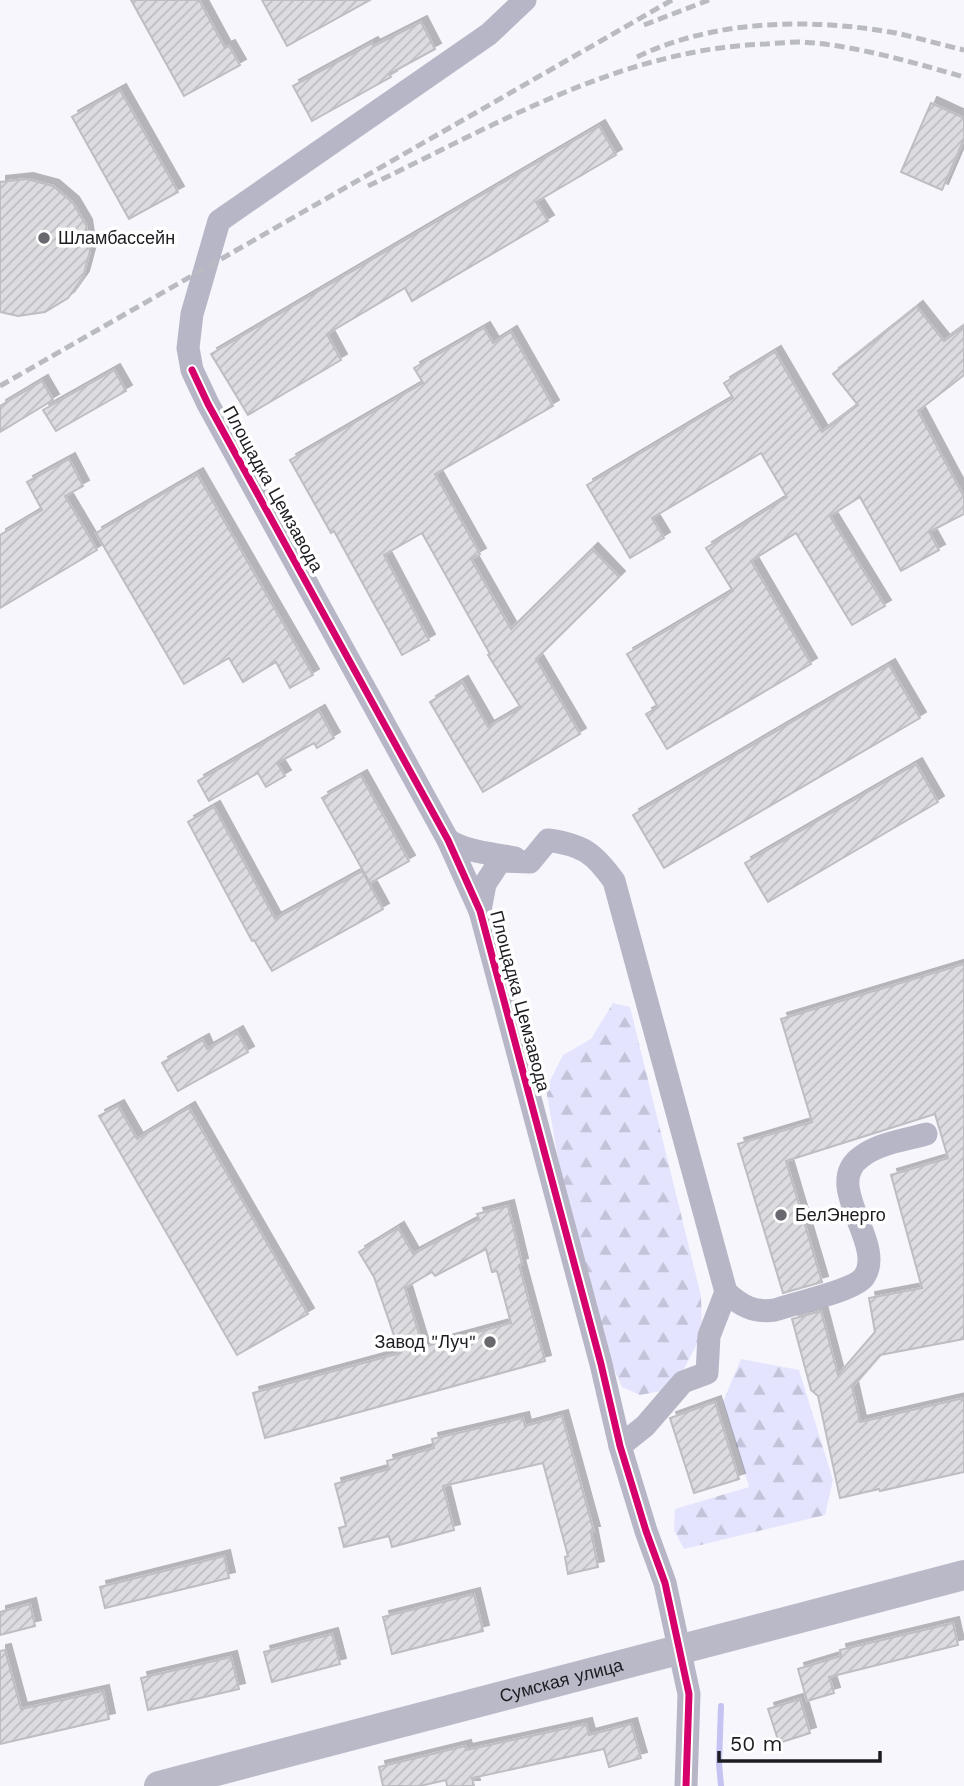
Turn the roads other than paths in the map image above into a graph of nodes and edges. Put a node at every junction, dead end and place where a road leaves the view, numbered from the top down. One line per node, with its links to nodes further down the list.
1 (525, 0): 2 (street, Площадка Цемзавода)
2 (448, 840): 3 (street); 4 (street, Площадка Цемзавода)
3 (530, 862): 4 (street); 6 (street)
4 (480, 911): 7 (street, Площадка Цемзавода)
5 (926, 1135): 6 (street)
6 (726, 1292): 7 (street)
7 (620, 1446): 9 (street, Площадка Цемзавода)
8 (964, 1575): 9 (main road, Сумская улица)
9 (679, 1649): 10 (main road, Сумская улица); 11 (street, Площадка Цемзавода)
10 (159, 1786)
11 (686, 1786)

